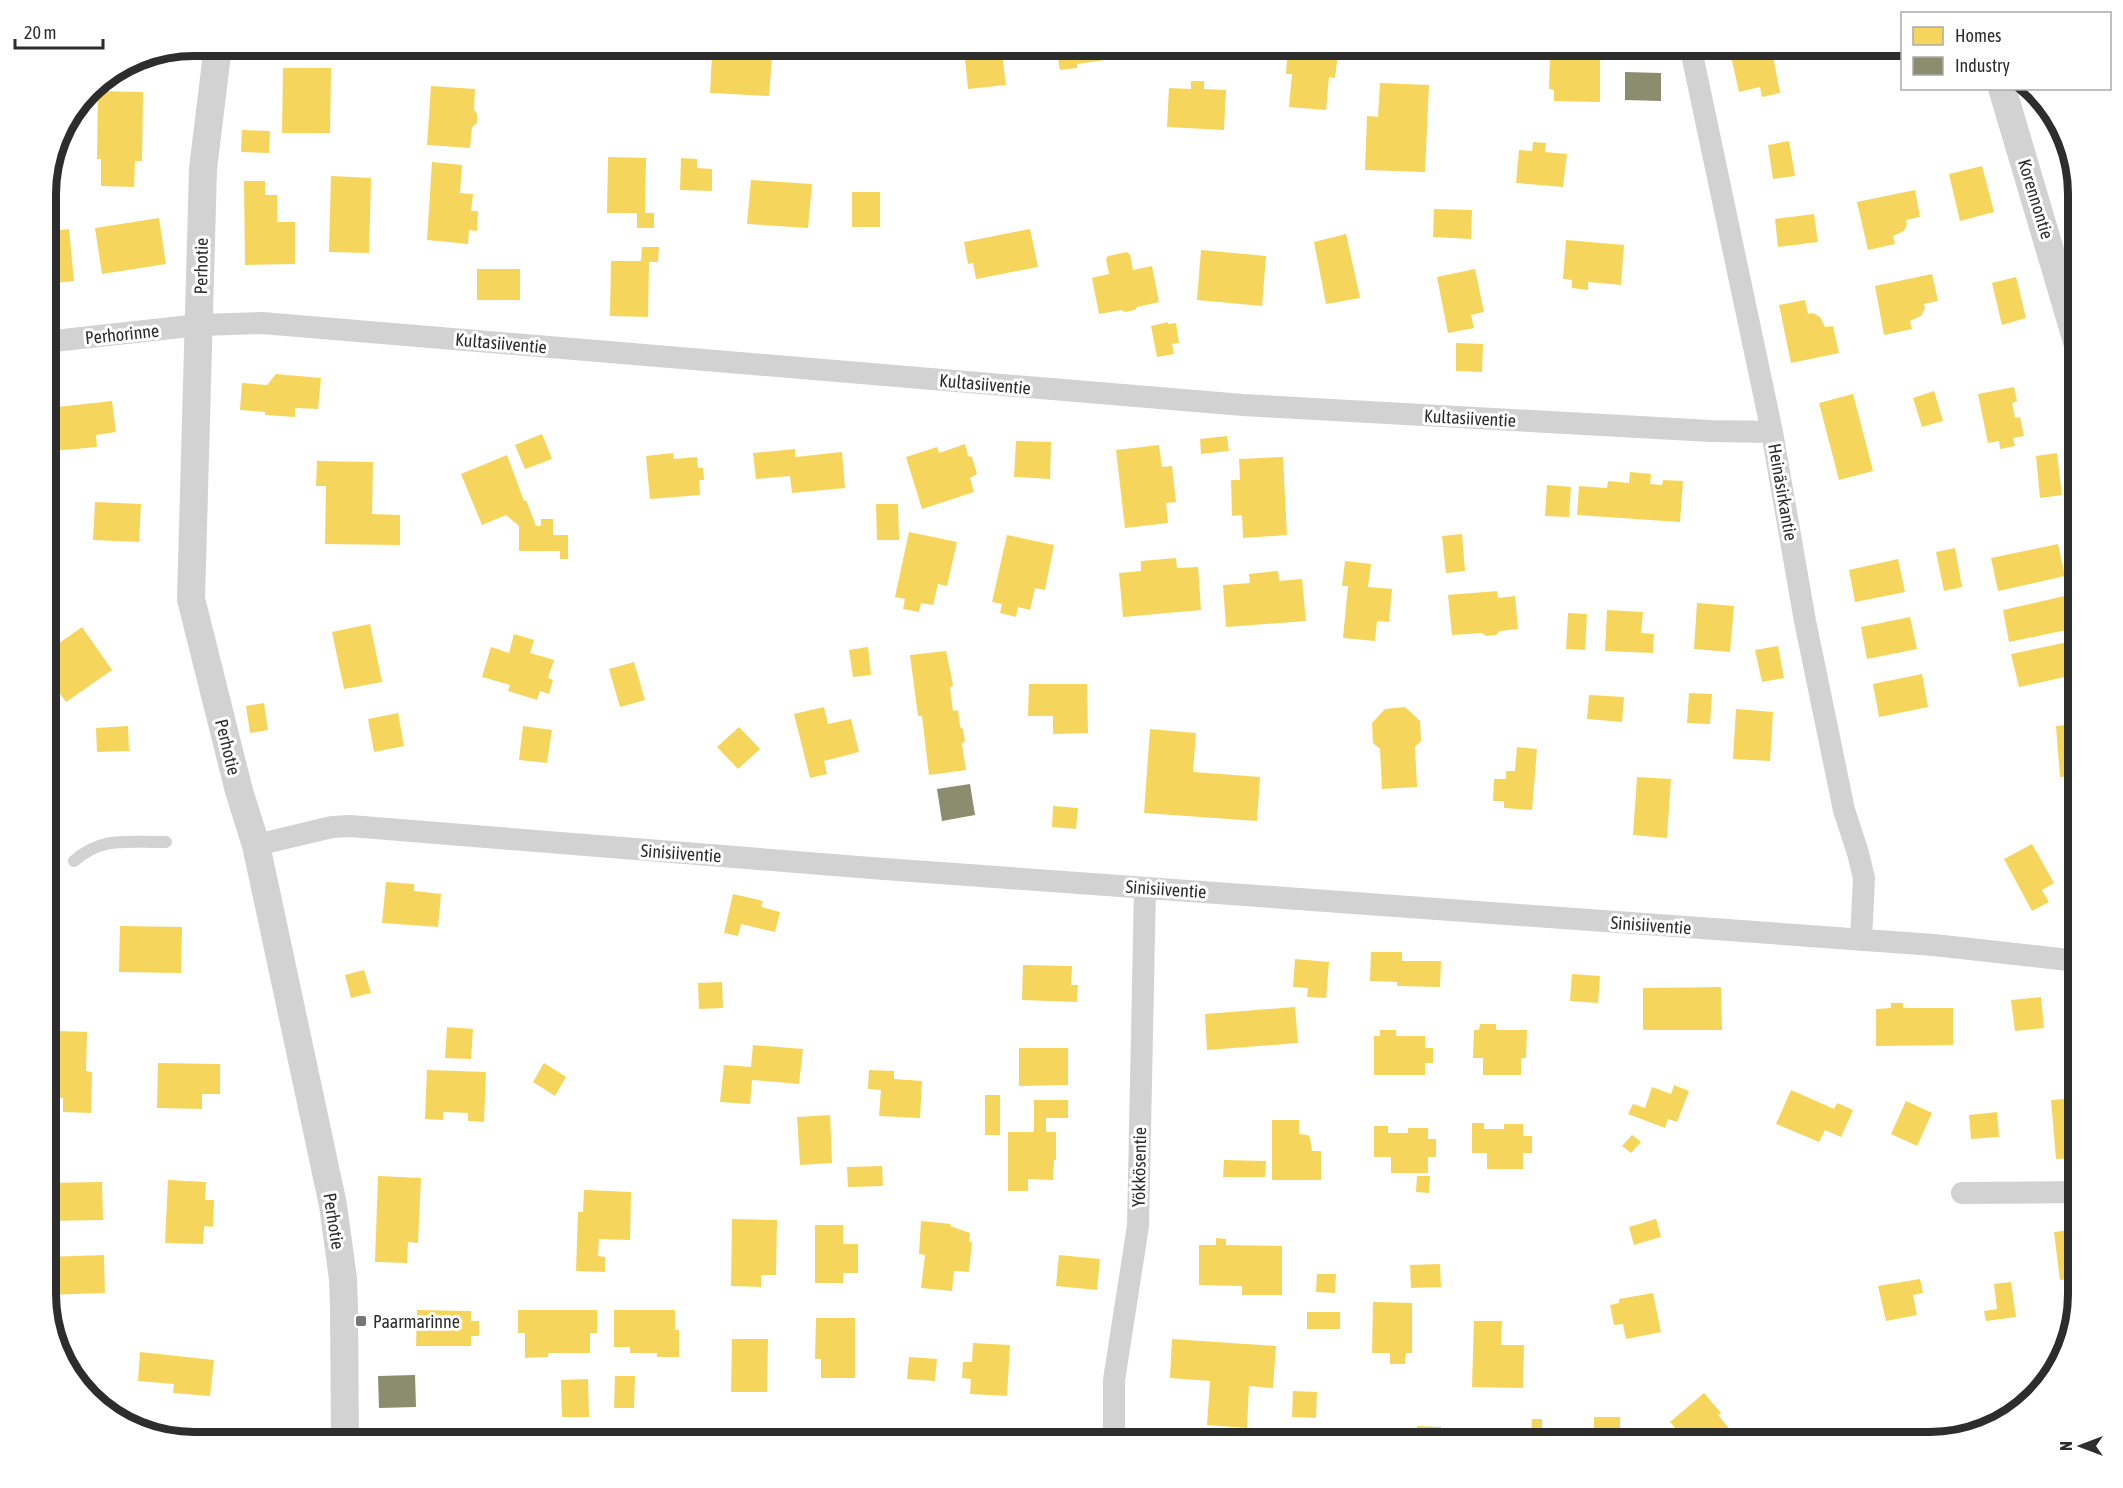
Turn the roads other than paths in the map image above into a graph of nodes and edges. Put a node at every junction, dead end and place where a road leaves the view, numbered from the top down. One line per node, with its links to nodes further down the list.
1 (212, 56): 5 (street, Perhotie)
2 (1692, 56): 7 (street, Heinäsirkantie)
3 (2003, 90): 4 (street, Korennontie)
4 (2068, 308)
5 (199, 325): 6 (street, Perhorinne); 7 (street, Kultasiiventie); 9 (street, Perhotie)
6 (56, 341)
7 (1772, 432): 12 (street, Heinäsirkantie)
8 (166, 842): 10 (lane)
9 (256, 845): 11 (street, Sinisiiventie); 16 (street, Perhotie)
10 (74, 861)
11 (1145, 888): 12 (street, Sinisiiventie); 17 (street, Yökkösentie)
12 (1861, 940): 13 (street, Sinisiiventie)
13 (2068, 960)
14 (2068, 1192): 15 (street)
15 (1962, 1193)
16 (345, 1432)
17 (1114, 1432)

